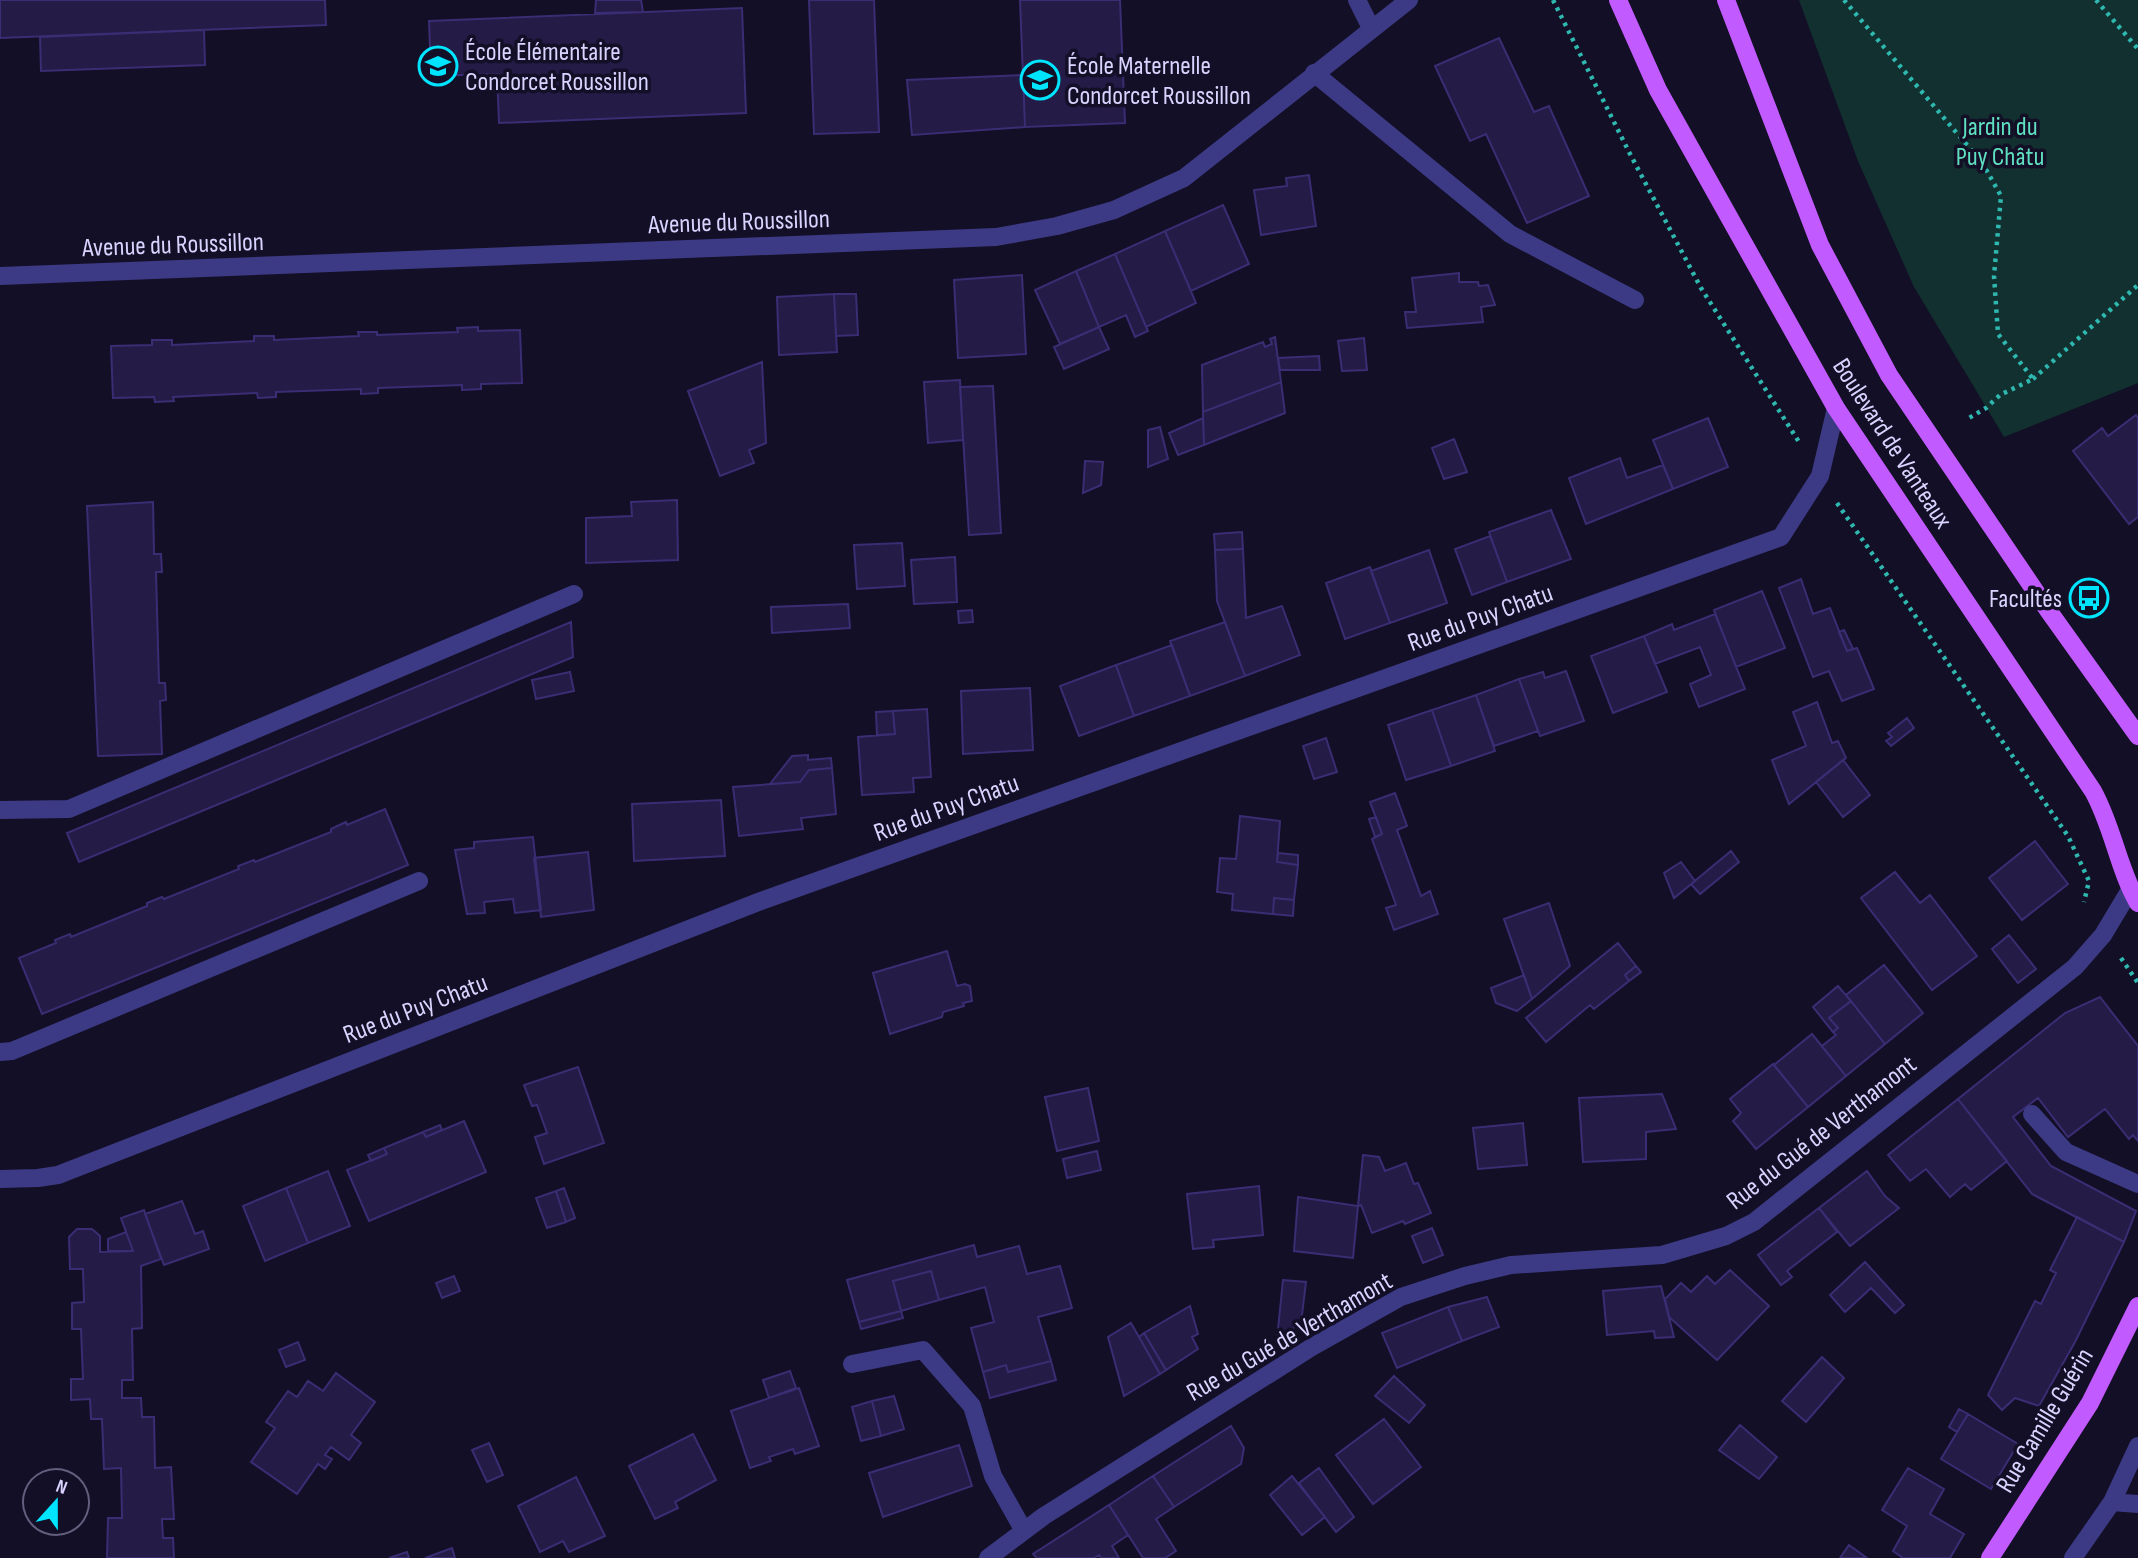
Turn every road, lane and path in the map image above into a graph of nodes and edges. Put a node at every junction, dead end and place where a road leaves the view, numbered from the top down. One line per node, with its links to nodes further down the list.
1 (1357, 0): 7 (street)
2 (1409, 0): 7 (street, Avenue du Roussillon)
3 (1618, 0): 14 (main road, Boulevard de Vanteaux)
4 (1726, 0): 17 (main road, Boulevard de Vanteaux)
5 (1844, 0): 13 (path)
6 (2096, 0): 8 (path)
7 (1371, 29): 9 (street, Avenue du Roussillon)
8 (2138, 49)
9 (1314, 73): 10 (street, Avenue du Roussillon); 12 (street)
10 (0, 276)
11 (2138, 285): 13 (path)
12 (1635, 300)
13 (2034, 379): 15 (path)
14 (1836, 408): 20 (main road, Boulevard de Vanteaux); 25 (street, Rue du Puy Chatu)
15 (1969, 418)
16 (575, 594): 18 (street)
17 (2138, 736)
18 (0, 810)
19 (419, 881): 23 (street)
20 (2135, 889): 32 (street, Rue du Gué de Verthamont)
21 (2117, 952): 22 (path)
22 (2138, 983)
23 (0, 1052)
24 (2032, 1114): 26 (street)
25 (0, 1179)
26 (2138, 1184)
27 (2138, 1306): 34 (main road, Rue Camille Guérin)
28 (852, 1364): 32 (street)
29 (2138, 1446): 30 (street)
30 (2112, 1502): 31 (street); 35 (street)
31 (2138, 1504)
32 (1024, 1531): 33 (street, Rue du Gué de Verthamont)
33 (988, 1558)
34 (1990, 1558)
35 (2073, 1558)

